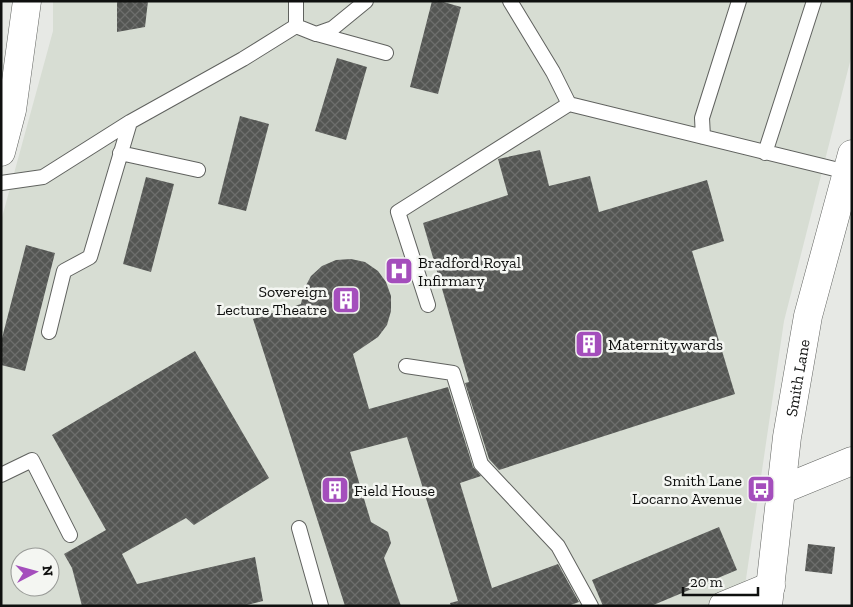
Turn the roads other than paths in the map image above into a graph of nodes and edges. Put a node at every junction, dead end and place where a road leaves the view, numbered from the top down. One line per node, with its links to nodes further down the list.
1 (27, 1): 13 (street)
2 (296, 1): 7 (lane)
3 (366, 1): 8 (lane)
4 (510, 1): 10 (lane)
5 (739, 1): 12 (lane)
6 (814, 1): 14 (lane)
7 (296, 26): 8 (lane); 11 (lane)
8 (316, 34): 9 (lane)
9 (386, 53)
10 (569, 104): 12 (lane); 20 (lane)
11 (130, 122): 15 (lane); 18 (lane)
12 (703, 137): 14 (lane)
13 (1, 152)
14 (765, 152): 16 (lane)
15 (120, 153): 17 (lane); 21 (lane)
16 (849, 163): 19 (street, Smith Lane)
17 (198, 170)
18 (1, 184)
19 (842, 224): 25 (street, Smith Lane)
20 (428, 305)
21 (49, 332)
22 (406, 366): 30 (lane)
23 (852, 461): 25 (street)
24 (1, 475): 27 (lane)
25 (781, 490): 28 (street, Smith Lane)
26 (299, 528): 29 (lane)
27 (70, 534)
28 (769, 596): 31 (street)
29 (321, 606)
30 (591, 606)
31 (722, 606)

